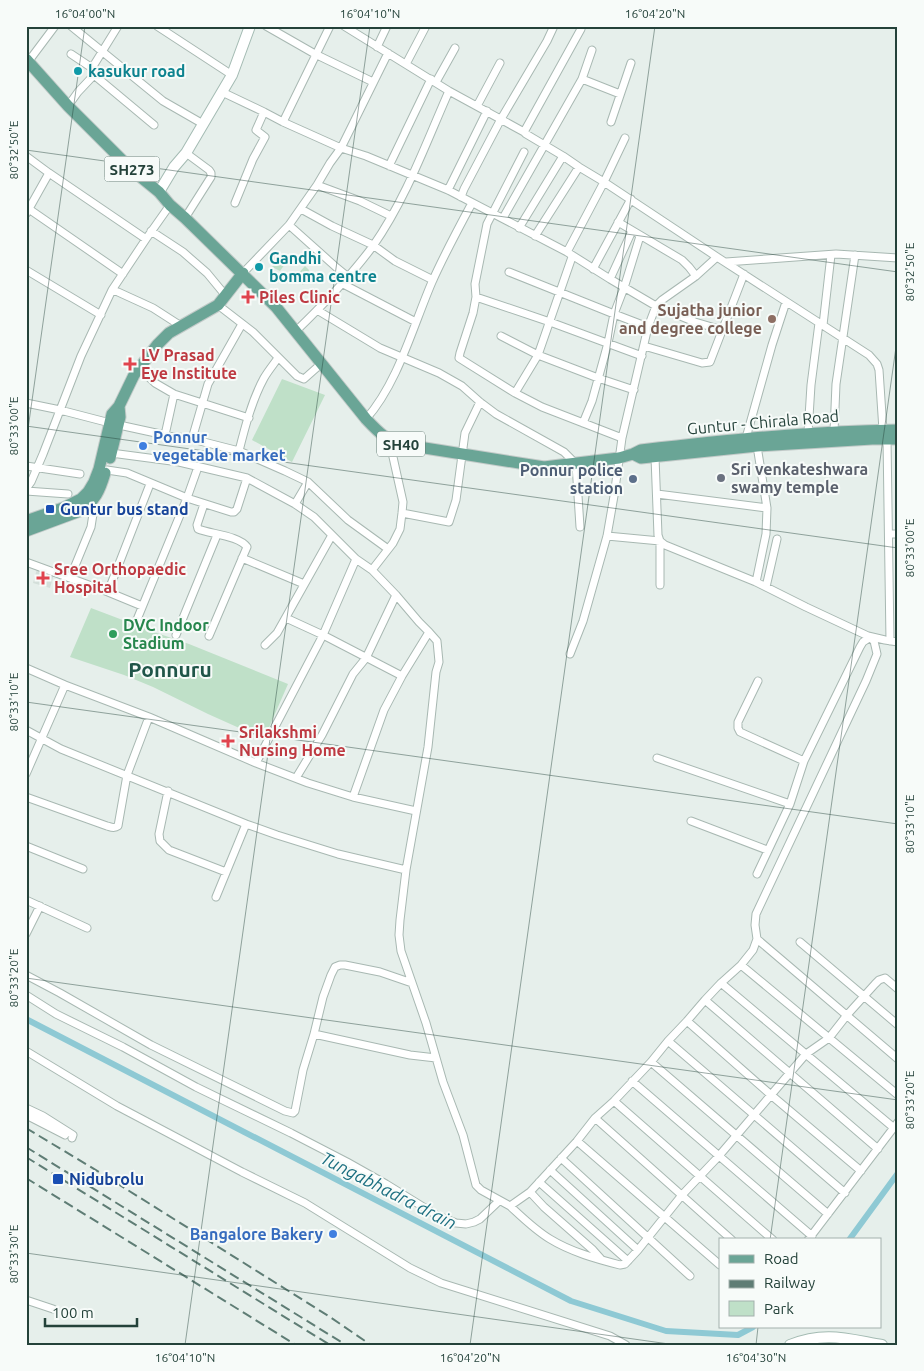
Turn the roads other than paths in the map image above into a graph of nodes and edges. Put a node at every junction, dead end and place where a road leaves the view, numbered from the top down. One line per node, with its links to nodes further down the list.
1 (55, 26): 20 (street)
2 (71, 26): 16 (street)
3 (118, 26): 16 (street)
4 (157, 26): 25 (street)
5 (266, 26): 19 (street)
6 (330, 26): 19 (street)
7 (344, 26): 13 (street)
8 (387, 26): 13 (street)
9 (426, 26): 23 (street)
10 (554, 26): 36 (street)
11 (246, 28): 25 (street)
12 (581, 29): 41 (street)
13 (378, 46): 17 (street)
14 (455, 48): 27 (street)
15 (592, 50): 26 (street)
16 (102, 52): 24 (street); 39 (street)
17 (388, 53): 23 (street); 28 (street)
18 (71, 54): 24 (street)
19 (315, 54): 28 (street); 37 (street)
20 (27, 61): 32 (main road, Guntur - Chirala Road / SH273)
21 (500, 63): 33 (street)
22 (631, 63): 31 (street)
23 (406, 64): 27 (street)
24 (93, 71): 32 (street); 40 (street)
25 (232, 75): 30 (street)
26 (582, 79): 31 (street); 43 (street)
27 (433, 81): 29 (street); 49 (street)
28 (373, 82): 44 (street)
29 (449, 91): 33 (street); 52 (street)
30 (222, 92): 35 (street); 39 (street)
31 (620, 94): 38 (street)
32 (68, 106): 56 (main road, Guntur - Chirala Road / SH273)
33 (477, 106): 34 (street)
34 (487, 111): 36 (street); 55 (street)
35 (264, 112): 37 (street); 59 (street)
36 (501, 119): 41 (street); 57 (street)
37 (283, 122): 44 (street)
38 (611, 122)
39 (202, 124): 46 (street)
40 (154, 125)
41 (524, 132): 43 (street)
42 (625, 138): 53 (street)
43 (544, 146): 48 (street); 67 (street)
44 (341, 148): 49 (street); 54 (street)
45 (524, 152): 64 (street)
46 (186, 154): 56 (street); 66 (street)
47 (26, 156): 51 (street)
48 (563, 156): 50 (street); 70 (street)
49 (389, 166): 52 (street)
50 (579, 167): 53 (street); 73 (street)
51 (49, 173): 63 (street); 75 (street)
52 (413, 175): 55 (street); 65 (street)
53 (604, 182): 58 (street); 78 (street)
54 (317, 185): 62 (street); 65 (street)
55 (448, 190): 57 (street)
56 (159, 192): 61 (main road, Guntur - Chirala Road / SH273)
57 (462, 197): 60 (street)
58 (631, 199): 68 (street); 80 (street)
59 (234, 203)
60 (472, 203): 64 (street); 92 (street)
61 (170, 205): 66 (main road, Guntur - Chirala Road / SH273); 71 (street)
62 (301, 209): 69 (street); 76 (street)
63 (27, 210): 87 (street)
64 (492, 213): 67 (street); 97 (street)
65 (391, 216): 76 (street)
66 (186, 218): 86 (main road, Guntur - Chirala Road / SH273)
67 (502, 218): 70 (street)
68 (618, 222): 72 (street); 83 (street)
69 (289, 225): 86 (street); 91 (street)
70 (519, 228): 73 (street)
71 (151, 231): 75 (street); 96 (street)
72 (632, 231): 74 (street); 90 (street)
73 (535, 236): 78 (street)
74 (640, 236): 89 (street); 93 (street)
75 (146, 239): 87 (street)
76 (373, 245): 91 (street); 92 (street)
77 (831, 254): 79 (street); 82 (street); 107 (street)
78 (570, 255): 83 (street); 95 (street)
79 (855, 256): 81 (street); 113 (street)
80 (717, 258): 82 (street); 89 (street)
81 (898, 258)
82 (725, 262): 88 (street)
83 (593, 269): 90 (street)
84 (26, 270): 103 (street)
85 (509, 272): 95 (street)
86 (243, 273): 96 (main road); 111 (main road, Guntur - Chirala Road / SH40)
87 (122, 274): 94 (street)
88 (744, 274): 98 (street); 110 (street)
89 (696, 276): 100 (street)
90 (610, 279): 93 (street)
91 (346, 280): 101 (street); 104 (street)
92 (433, 280): 104 (street)
93 (624, 288): 100 (street); 102 (street)
94 (112, 290): 103 (street); 108 (street)
95 (560, 292): 102 (street); 105 (street)
96 (226, 296): 99 (main road)
97 (476, 296): 105 (street); 124 (street)
98 (786, 302): 107 (street); 141 (street)
99 (218, 305): 106 (street); 108 (main road)
100 (656, 306): 109 (street); 110 (street)
101 (317, 310): 111 (street); 119 (street)
102 (614, 314): 109 (street); 114 (street)
103 (101, 315): 129 (street)
104 (416, 322): 119 (street)
105 (550, 322): 114 (street); 116 (street)
106 (242, 324): 118 (street); 126 (street)
107 (821, 324): 113 (street); 137 (street)
108 (181, 326): 121 (main road)
109 (648, 327): 115 (street)
110 (722, 330): 115 (street)
111 (296, 331): 120 (main road, Guntur - Chirala Road / SH40)
112 (501, 336): 116 (street)
113 (842, 338): 135 (street); 139 (street)
114 (608, 343): 117 (street); 122 (street)
115 (644, 346): 117 (street)
116 (538, 355): 122 (street); 124 (street)
117 (642, 356): 123 (street)
118 (278, 358): 120 (street); 130 (street)
119 (402, 358): 127 (street); 131 (street)
120 (322, 363): 131 (main road, Guntur - Chirala Road / SH40)
121 (139, 368): 125 (street); 133 (main road)
122 (598, 378): 123 (street); 132 (street)
123 (634, 390): 140 (street)
124 (515, 393): 132 (street)
125 (174, 394): 126 (street); 138 (street)
126 (202, 402): 130 (street); 142 (street)
127 (480, 402): 147 (street); 150 (street)
128 (26, 403): 129 (street)
129 (60, 410): 133 (street); 153 (street)
130 (249, 418): 144 (street)
131 (366, 419): 136 (main road, Guntur - Chirala Road / SH40)
132 (583, 423): 140 (street)
133 (114, 424): 138 (street); 145 (main road); 168 (main road)
134 (898, 430): 139 (main road, Guntur - Chirala Road / SH40)
135 (834, 432): 137 (main road, Guntur - Chirala Road / SH40); 139 (main road, Guntur - Chirala Road / SH40)
136 (380, 434): 147 (main road, Guntur - Chirala Road / SH40); 167 (street)
137 (808, 434): 141 (main road, Guntur - Chirala Road / SH40)
138 (165, 435): 142 (street)
139 (889, 436): 143 (main road, Guntur - Chirala Road / SH40); 172 (street)
140 (622, 438): 149 (street)
141 (746, 438): 146 (main road, Guntur - Chirala Road / SH40)
142 (192, 440): 144 (street)
143 (757, 446): 148 (main road, Guntur - Chirala Road / SH40); 166 (street)
144 (239, 451): 157 (street)
145 (111, 453): 152 (street); 154 (main road)
146 (633, 454): 148 (main road, Guntur - Chirala Road / SH40); 149 (main road, Guntur - Chirala Road / SH40)
147 (462, 455): 150 (main road, Guntur - Chirala Road / SH40); 167 (street)
148 (655, 457): 161 (street)
149 (619, 458): 150 (main road, Guntur - Chirala Road / SH40); 175 (street)
150 (576, 464): 169 (street)
151 (26, 466): 153 (street)
152 (198, 467): 156 (street); 162 (street)
153 (37, 468): 155 (street); 159 (street)
154 (107, 470): 158 (street); 163 (main road)
155 (80, 474)
156 (247, 478): 164 (street); 165 (street)
157 (308, 482): 165 (street); 178 (street)
158 (150, 484): 162 (street); 188 (street)
159 (26, 490): 160 (street)
160 (68, 494)
161 (657, 494): 166 (street); 177 (street)
162 (187, 498): 164 (street); 190 (street)
163 (91, 503): 170 (main road); 183 (street)
164 (204, 504): 171 (street)
165 (295, 504): 174 (street)
166 (767, 508): 184 (street)
167 (402, 513): 178 (street)
168 (26, 521)
169 (580, 527)
170 (26, 531)
171 (217, 534): 179 (street); 194 (street)
172 (889, 534): 173 (street); 198 (street)
173 (898, 534)
174 (332, 535): 180 (street); 185 (street)
175 (607, 536): 177 (street); 200 (street)
176 (777, 539): 187 (street)
177 (660, 541): 184 (street); 186 (street)
178 (388, 550): 182 (street)
179 (242, 558): 185 (street); 196 (street)
180 (356, 559): 182 (street); 195 (street)
181 (26, 562): 183 (street)
182 (372, 570): 189 (street)
183 (70, 578): 188 (street)
184 (756, 582): 187 (street)
185 (304, 584): 191 (street)
186 (660, 585)
187 (766, 586): 197 (street)
188 (108, 592): 190 (street)
189 (396, 595): 193 (street); 201 (street)
190 (142, 606): 192 (street)
191 (286, 618): 195 (street); 199 (street)
192 (136, 622)
193 (429, 632): 203 (street); 219 (street)
194 (176, 635)
195 (323, 635): 201 (street); 211 (street)
196 (209, 636)
197 (872, 641): 198 (street); 210 (street); 233 (street)
198 (894, 641)
199 (265, 645)
200 (570, 654)
201 (366, 658): 203 (street); 214 (street)
202 (26, 668): 205 (street)
203 (402, 676): 217 (street)
204 (758, 681): 210 (street)
205 (65, 685): 206 (street); 208 (street)
206 (149, 717): 211 (street); 213 (street)
207 (26, 730): 208 (street)
208 (42, 738): 212 (street); 213 (street)
209 (657, 758): 218 (street)
210 (804, 761): 218 (street)
211 (256, 763): 214 (street)
212 (26, 774)
213 (127, 775): 215 (street); 216 (street)
214 (296, 778): 217 (street)
215 (168, 791): 221 (street); 226 (street)
216 (26, 796)
217 (353, 797): 219 (street)
218 (790, 804): 223 (street)
219 (416, 811): 225 (street)
220 (691, 821): 223 (street)
221 (246, 824): 225 (street); 226 (street)
222 (26, 846): 224 (street)
223 (767, 850): 227 (street)
224 (84, 869)
225 (406, 870): 237 (street)
226 (226, 872): 228 (street)
227 (757, 874)
228 (216, 896)
229 (26, 900): 230 (street)
230 (40, 906): 231 (street); 232 (street)
231 (87, 928)
232 (26, 934)
233 (757, 939): 235 (street); 243 (street)
234 (800, 942): 241 (street)
235 (741, 965): 238 (street); 247 (street)
236 (26, 975): 246 (street)
237 (412, 982): 246 (street); 251 (street)
238 (721, 983): 242 (street); 250 (street)
239 (898, 989): 241 (street)
240 (26, 995): 276 (street)
241 (864, 996): 243 (street); 245 (street)
242 (705, 1000): 244 (street); 254 (street)
243 (847, 1015): 247 (street); 252 (street)
244 (687, 1021): 248 (street); 256 (street)
245 (898, 1025)
246 (314, 1034): 251 (street)
247 (829, 1038): 250 (street); 257 (street)
248 (668, 1040): 253 (street); 261 (street)
249 (26, 1051): 291 (street)
250 (806, 1054): 254 (street); 263 (street)
251 (436, 1058): 276 (street)
252 (898, 1058)
253 (651, 1062): 255 (street); 264 (street)
254 (789, 1073): 256 (street); 266 (street)
255 (632, 1082): 258 (street); 267 (street)
256 (771, 1095): 261 (street); 270 (street)
257 (898, 1095)
258 (614, 1101): 262 (street); 271 (street)
259 (26, 1108): 260 (street)
260 (26, 1115)
261 (754, 1115): 264 (street); 274 (street)
262 (595, 1118): 265 (street); 275 (street)
263 (896, 1125): 266 (street)
264 (736, 1136): 267 (street); 278 (street)
265 (577, 1141): 268 (street); 279 (street)
266 (878, 1149): 270 (street)
267 (718, 1156): 271 (street); 283 (street)
268 (561, 1158): 269 (street); 280 (street)
269 (550, 1170): 272 (street); 284 (street)
270 (861, 1171): 274 (street)
271 (700, 1176): 275 (street); 282 (street)
272 (539, 1182): 273 (street); 286 (street)
273 (530, 1192): 277 (street); 285 (street)
274 (845, 1193): 278 (street)
275 (682, 1195): 279 (street); 281 (street)
276 (498, 1200): 277 (street)
277 (510, 1206): 285 (street)
278 (828, 1214): 283 (street)
279 (664, 1216): 280 (street); 287 (street)
280 (647, 1238): 284 (street); 288 (street)
281 (730, 1238)
282 (771, 1238)
283 (810, 1238)
284 (638, 1250): 286 (street)
285 (602, 1260): 286 (street)
286 (628, 1261)
287 (719, 1264)
288 (690, 1276)
289 (26, 1300): 290 (street)
290 (53, 1309)
291 (626, 1345)
292 (790, 1345): 293 (street)
293 (882, 1345)

